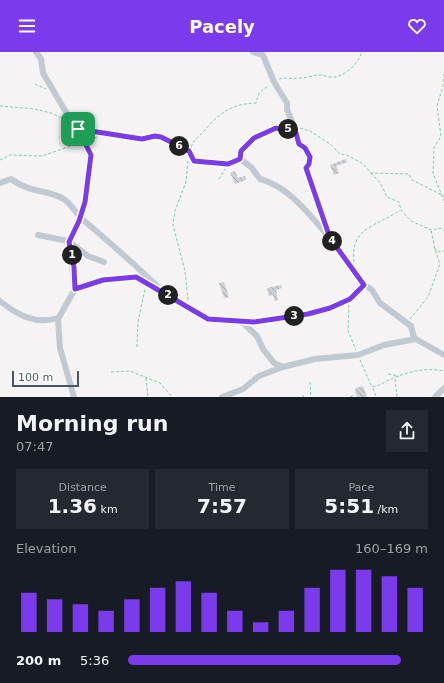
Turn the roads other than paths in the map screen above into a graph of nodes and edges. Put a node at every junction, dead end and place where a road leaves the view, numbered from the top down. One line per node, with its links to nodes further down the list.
1 (36, 52): 3 (street)
2 (253, 52): 7 (street)
3 (76, 128): 5 (street); 7 (street)
4 (0, 183): 5 (street)
5 (80, 217): 8 (street); 12 (street)
6 (38, 235): 8 (street)
7 (330, 238): 10 (street)
8 (69, 242): 9 (street); 11 (street)
9 (104, 262)
10 (364, 285): 15 (street); 16 (street)
11 (75, 289): 12 (street); 14 (street)
12 (162, 291): 15 (street)
13 (0, 302): 14 (street)
14 (58, 318): 20 (street)
15 (240, 320): 18 (street)
16 (416, 340): 17 (street); 18 (street)
17 (444, 356)
18 (283, 367): 21 (street)
19 (444, 388): 22 (street)
20 (74, 397)
21 (222, 397)
22 (435, 397)

